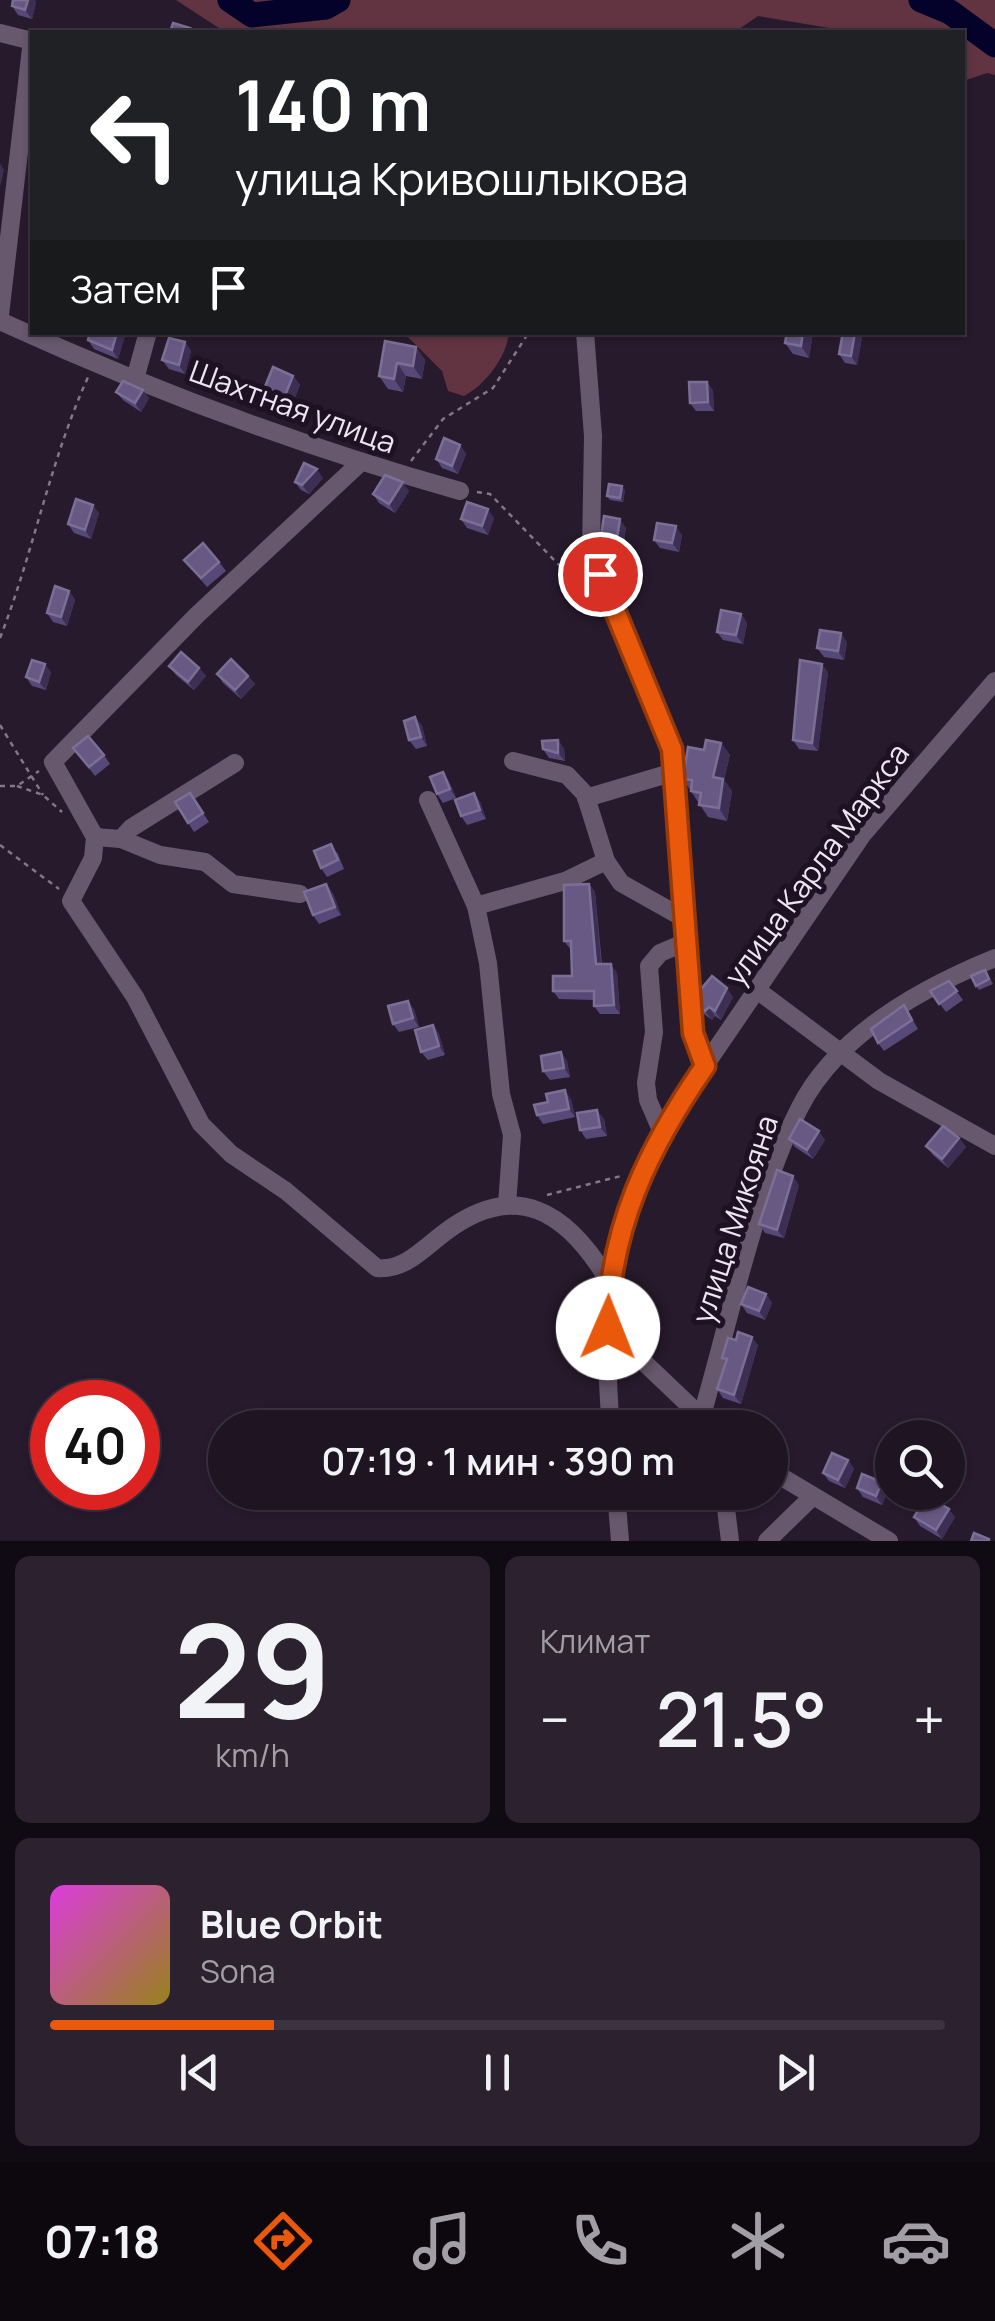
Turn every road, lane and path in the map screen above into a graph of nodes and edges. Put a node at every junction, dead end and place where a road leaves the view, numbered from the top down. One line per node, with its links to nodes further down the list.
1 (0, 33): 2 (street)
2 (30, 40)
3 (30, 57): 4 (street)
4 (0, 318): 5 (street, Шахтная улица)
5 (30, 333)
6 (35, 335): 10 (street, Шахтная улица)
7 (147, 335): 11 (street)
8 (528, 335): 13 (path)
9 (586, 335): 15 (street)
10 (94, 364): 11 (street, Шахтная улица); 16 (path)
11 (136, 378): 12 (street, Шахтная улица)
12 (360, 462): 13 (street, Шахтная улица); 19 (street)
13 (402, 474): 14 (street, Шахтная улица)
14 (460, 491): 15 (path)
15 (610, 598): 22 (street)
16 (0, 638)
17 (995, 681): 39 (street, улица Карла Маркса)
18 (0, 725): 23 (path)
19 (53, 762): 23 (path); 29 (street)
20 (512, 762): 27 (street)
21 (235, 763): 30 (street)
22 (674, 772): 27 (street); 36 (street)
23 (34, 774): 25 (path); 26 (path)
24 (0, 786): 25 (path)
25 (17, 786): 26 (path)
26 (43, 794): 29 (path)
27 (586, 798): 32 (street)
28 (428, 800): 35 (street)
29 (90, 829): 30 (street); 34 (street)
30 (122, 839): 33 (street)
31 (0, 845): 34 (path)
32 (606, 861): 35 (street); 36 (street)
33 (300, 894)
34 (71, 900): 45 (street)
35 (476, 906): 45 (street)
36 (685, 919): 37 (street)
37 (686, 942): 41 (street); 42 (street)
38 (995, 958): 40 (street, улица Микояна)
39 (757, 990): 40 (street); 41 (street, улица Карла Маркса)
40 (841, 1052): 43 (street); 50 (street, улица Микояна)
41 (705, 1066): 42 (street, улица Карла Маркса)
42 (661, 1130): 44 (street, улица Карла Маркса)
43 (995, 1146)
44 (641, 1170): 45 (path); 46 (street, улица Карла Маркса)
45 (515, 1205): 46 (street)
46 (608, 1280): 47 (street, улица Карла Маркса)
47 (608, 1328): 48 (street, улица Карла Маркса); 49 (street)
48 (610, 1410)
49 (696, 1410)
50 (711, 1410)
51 (788, 1482): 52 (street)
52 (811, 1498): 57 (street); 58 (street)
53 (617, 1510): 55 (street)
54 (726, 1510): 56 (street)
55 (620, 1541)
56 (730, 1541)
57 (767, 1541)
58 (888, 1541)

